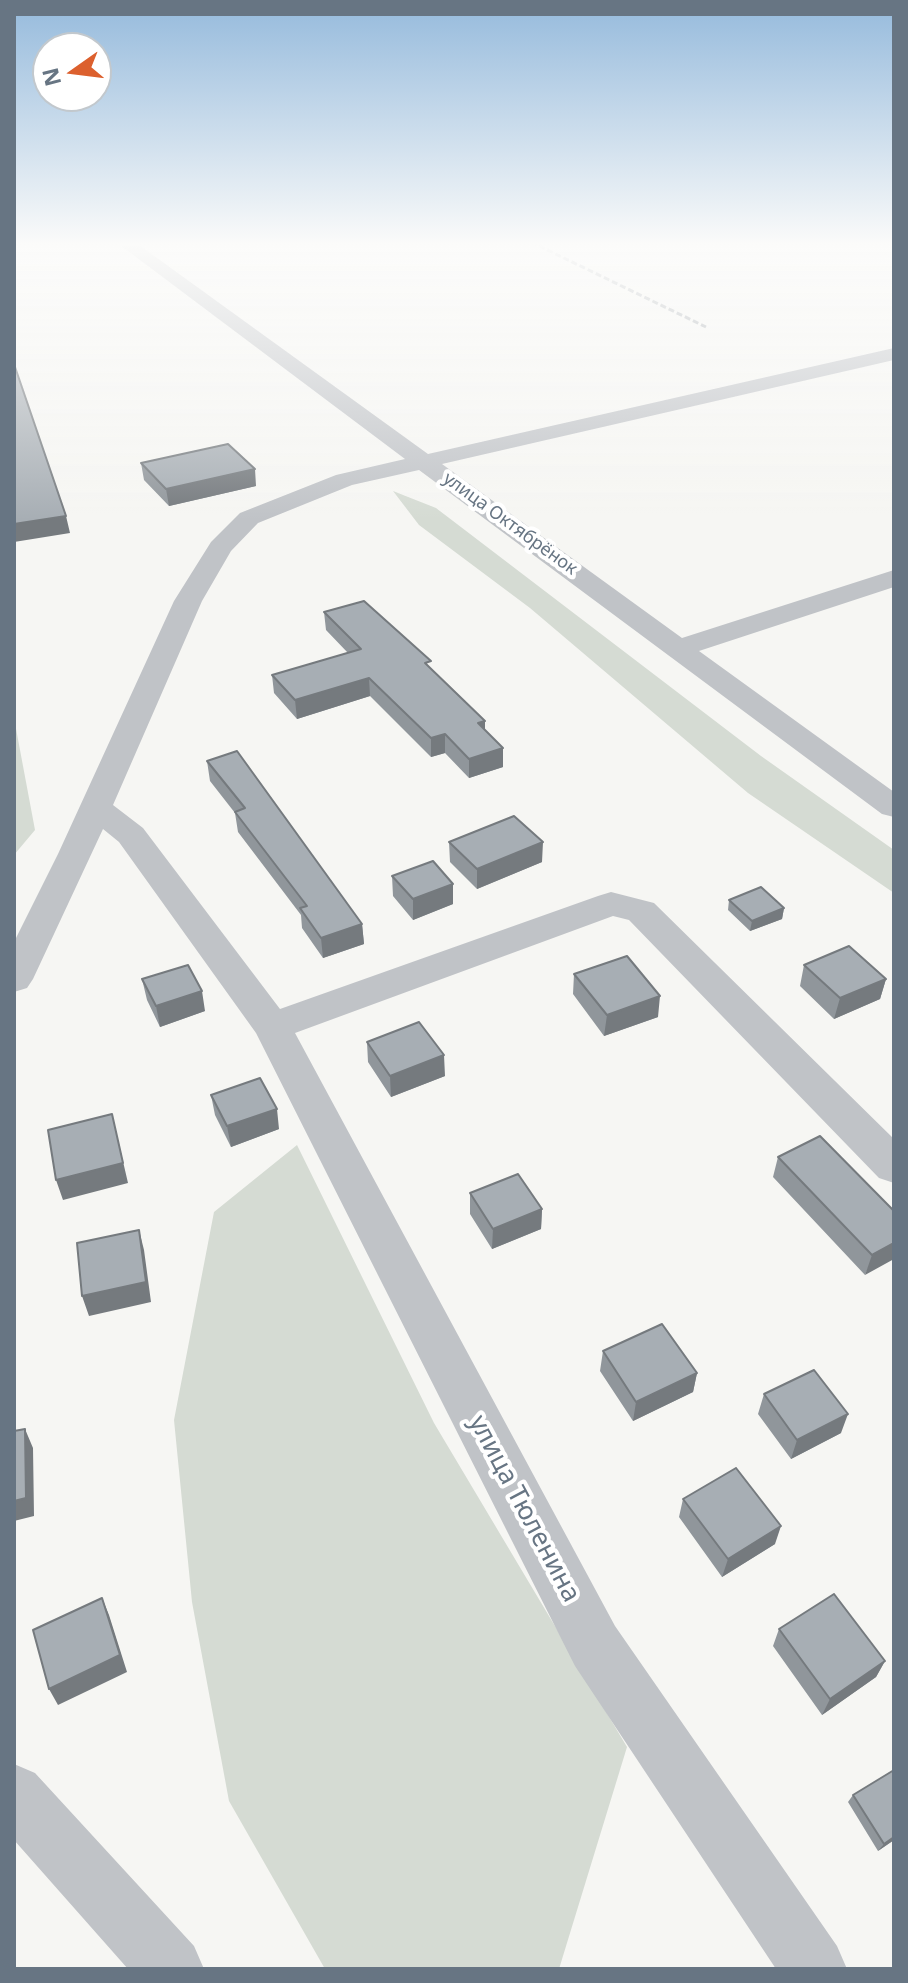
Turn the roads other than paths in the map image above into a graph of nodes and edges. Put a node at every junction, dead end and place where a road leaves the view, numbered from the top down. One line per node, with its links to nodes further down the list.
1 (251, 335): 3 (street, улица Октябрёнок)
2 (894, 354): 3 (street)
3 (425, 462): 5 (street, улица Октябрёнок); 6 (street)
4 (894, 578): 5 (street)
5 (679, 648): 7 (street, улица Октябрёнок)
6 (94, 806): 8 (street); 9 (street, улица Тюленина)
7 (894, 807)
8 (14, 979)
9 (272, 1027): 10 (street); 13 (street, улица Тюленина)
10 (894, 1166)
11 (14, 1794): 12 (street)
12 (171, 1969)
13 (814, 1969)

